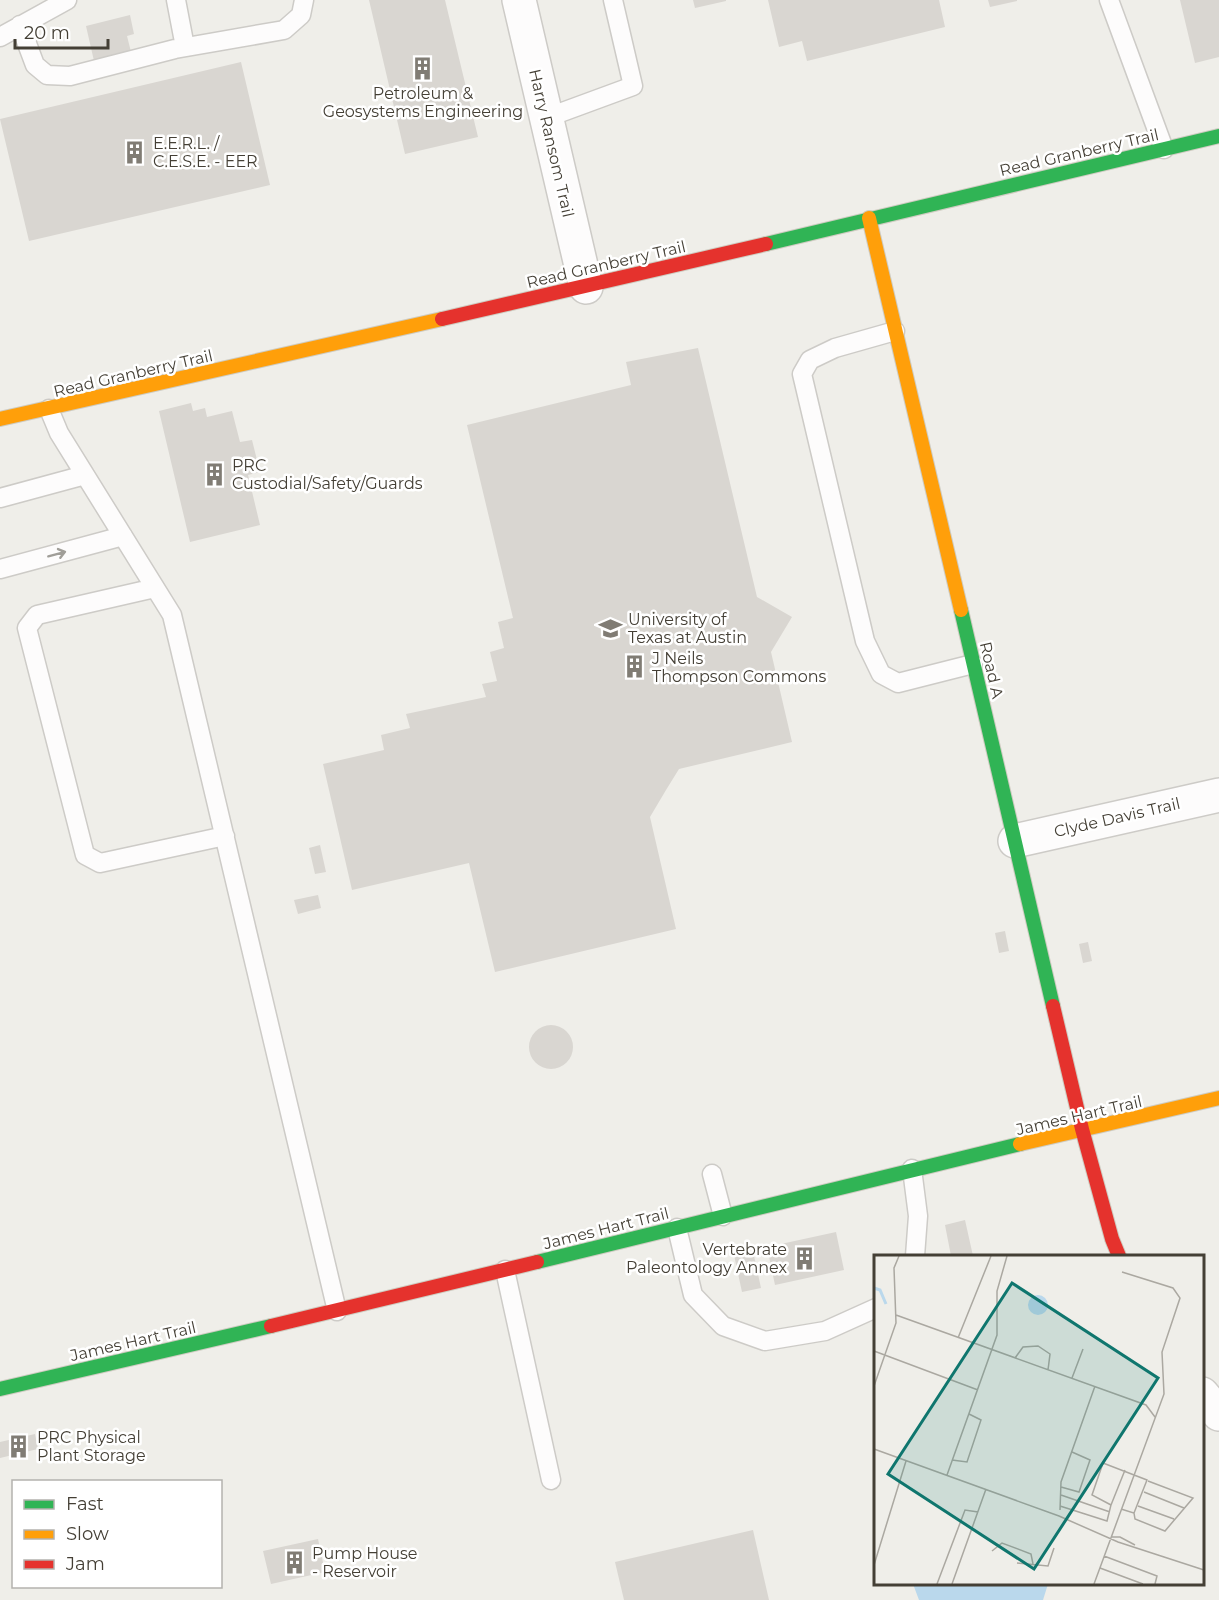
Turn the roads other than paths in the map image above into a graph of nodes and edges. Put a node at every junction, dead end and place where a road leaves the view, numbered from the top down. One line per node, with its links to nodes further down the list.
1 (67, 0): 7 (lane)
2 (176, 0): 9 (lane)
3 (304, 0): 9 (lane)
4 (519, 0): 10 (street, Harry Ransom Trail)
5 (613, 0): 10 (lane)
6 (1109, 0): 12 (lane)
7 (20, 25): 8 (lane); 9 (lane)
8 (0, 37)
9 (185, 48)
10 (546, 118): 14 (street, Harry Ransom Trail)
11 (1219, 136): 12 (street, Read Granberry Trail)
12 (1164, 149): 13 (street, Read Granberry Trail)
13 (869, 218): 14 (street, Read Granberry Trail); 15 (street, Road A)
14 (586, 287): 16 (street, Read Granberry Trail)
15 (895, 331): 23 (street, Road A); 23 (lane)
16 (49, 409): 17 (street, Read Granberry Trail); 18 (lane)
17 (0, 419)
18 (85, 475): 19 (lane); 20 (lane)
19 (0, 498)
20 (123, 536): 21 (lane, one-way to 20); 22 (lane)
21 (0, 569)
22 (155, 588): 25 (lane); 25 (lane)
23 (973, 664): 26 (street, Road A)
24 (1219, 795): 26 (street, Clyde Davis Trail)
25 (225, 836): 37 (lane)
26 (1015, 840): 28 (street, Road A)
27 (1219, 1098): 28 (street, James Hart Trail)
28 (1082, 1129): 29 (street, James Hart Trail); 34 (street, Road A)
29 (912, 1169): 31 (street, James Hart Trail); 33 (lane)
30 (712, 1174): 31 (lane)
31 (723, 1216): 32 (street, James Hart Trail)
32 (677, 1228): 35 (street, James Hart Trail); 36 (lane)
33 (915, 1255)
34 (1118, 1255)
35 (505, 1270): 37 (street, James Hart Trail); 41 (lane)
36 (874, 1309)
37 (336, 1311): 38 (street, James Hart Trail)
38 (0, 1389)
39 (1204, 1395): 40 (street)
40 (1219, 1414)
41 (551, 1480)

